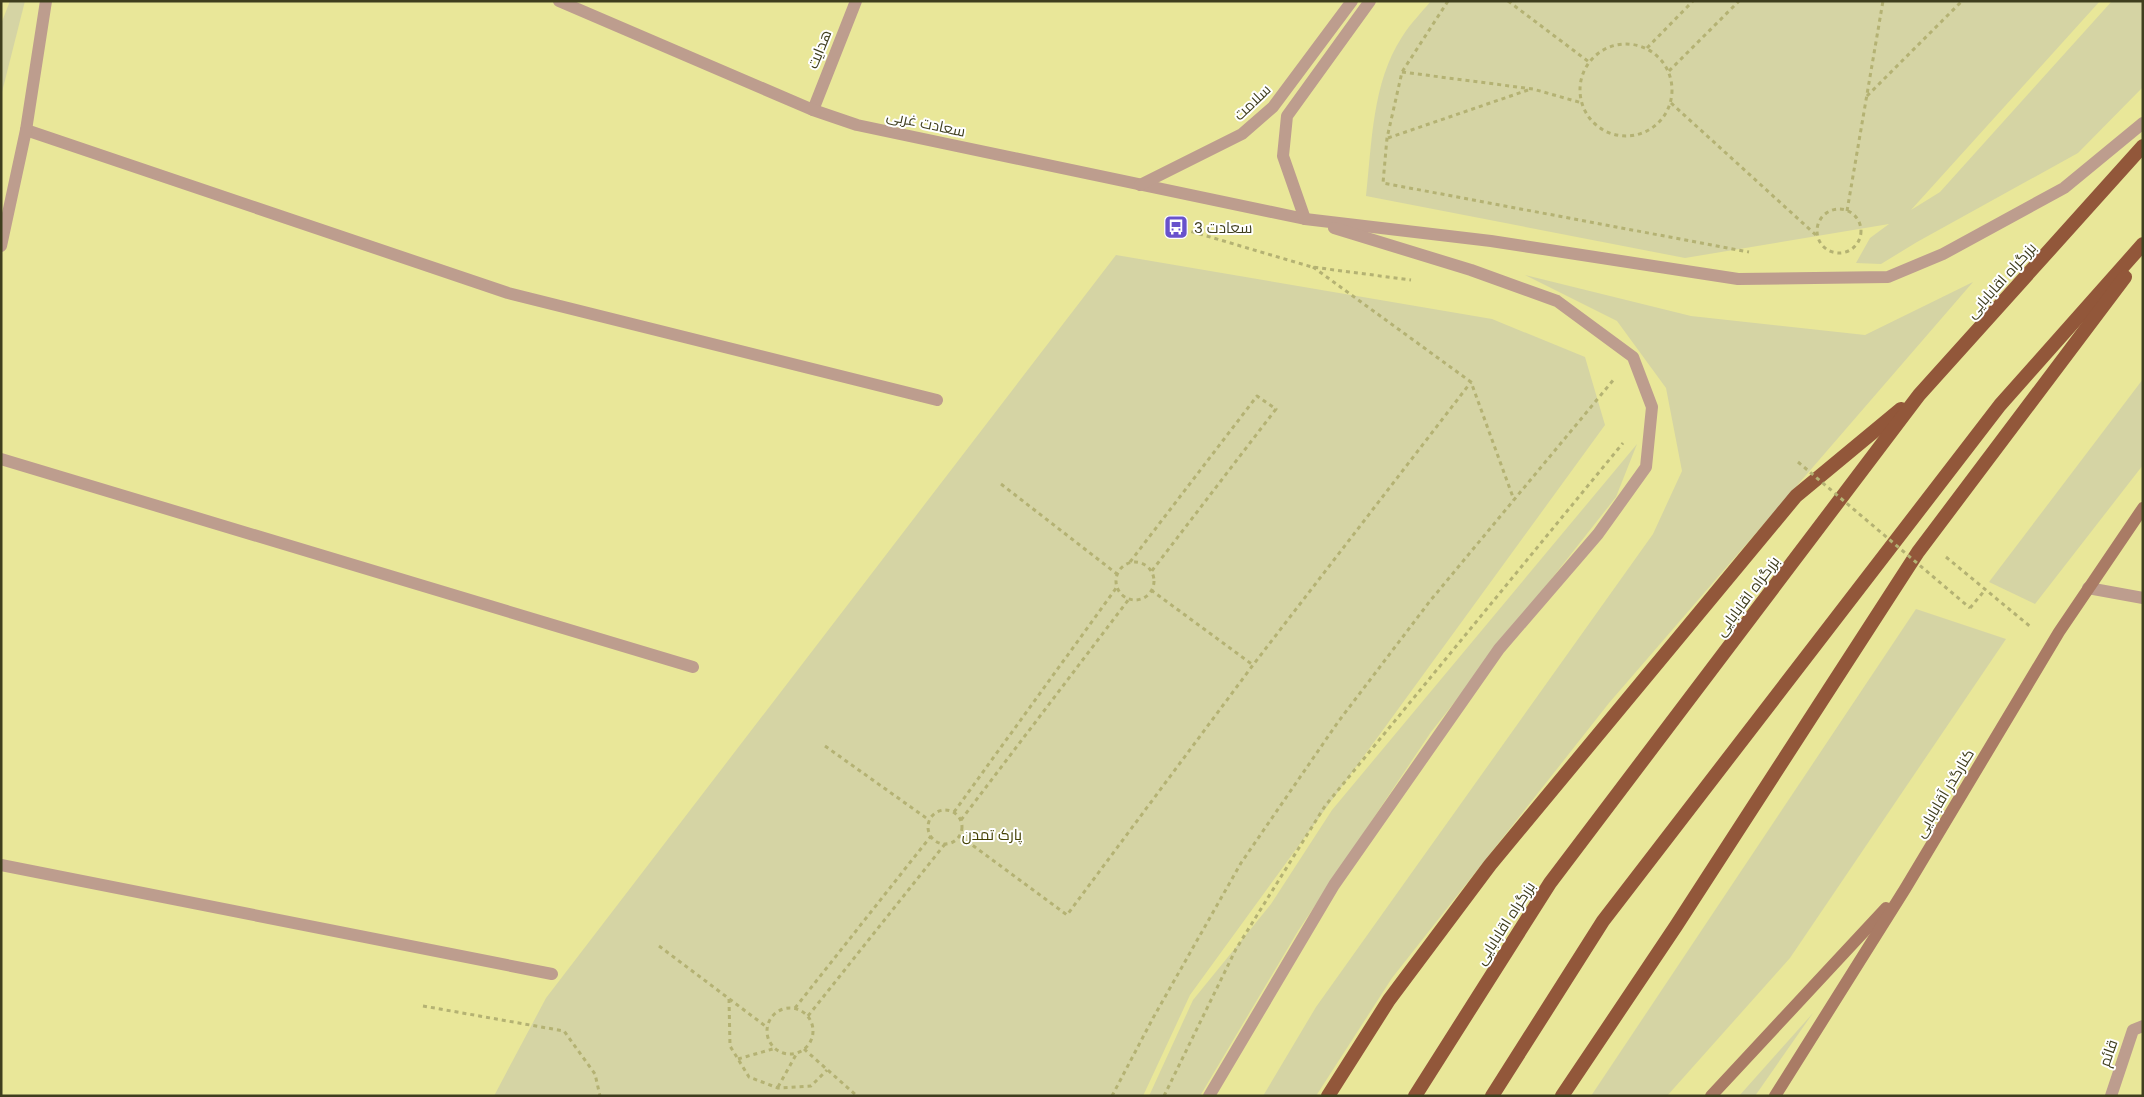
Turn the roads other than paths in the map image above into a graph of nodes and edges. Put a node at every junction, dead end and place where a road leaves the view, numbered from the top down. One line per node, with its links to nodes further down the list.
1 (46, 1): 8 (street)
2 (559, 1): 6 (street, سعادت غربی)
3 (856, 1): 6 (street, هدایت)
4 (1352, 1): 10 (street, سلامت)
5 (1370, 1): 11 (street)
6 (813, 110): 10 (street, سعادت غربی)
7 (2143, 123): 11 (street)
8 (26, 130): 13 (street); 16 (street)
9 (2143, 146): 15 (highway, بزرگراه اقابابایی)
10 (1140, 185): 11 (street, سعادت غربی)
11 (1305, 219): 26 (street)
12 (2143, 244): 29 (highway)
13 (1, 246)
14 (2143, 253): 30 (highway)
15 (1919, 395): 27 (highway); 28 (highway, بزرگراه اقابابایی)
16 (937, 400)
17 (1, 459): 21 (street)
18 (2143, 508): 19 (main road, کنارگذر آقابابایی)
19 (2088, 588): 20 (street); 23 (main road, کنارگذر آقابابایی)
20 (2143, 598)
21 (694, 667)
22 (1, 865): 24 (street)
23 (1906, 888): 31 (main road); 32 (main road, کنارگذر آقابابایی)
24 (552, 974)
25 (2143, 1026): 33 (street, قائم)
26 (1209, 1096)
27 (1328, 1096)
28 (1414, 1096)
29 (1492, 1096)
30 (1562, 1096)
31 (1711, 1096)
32 (1776, 1096)
33 (2111, 1096)

